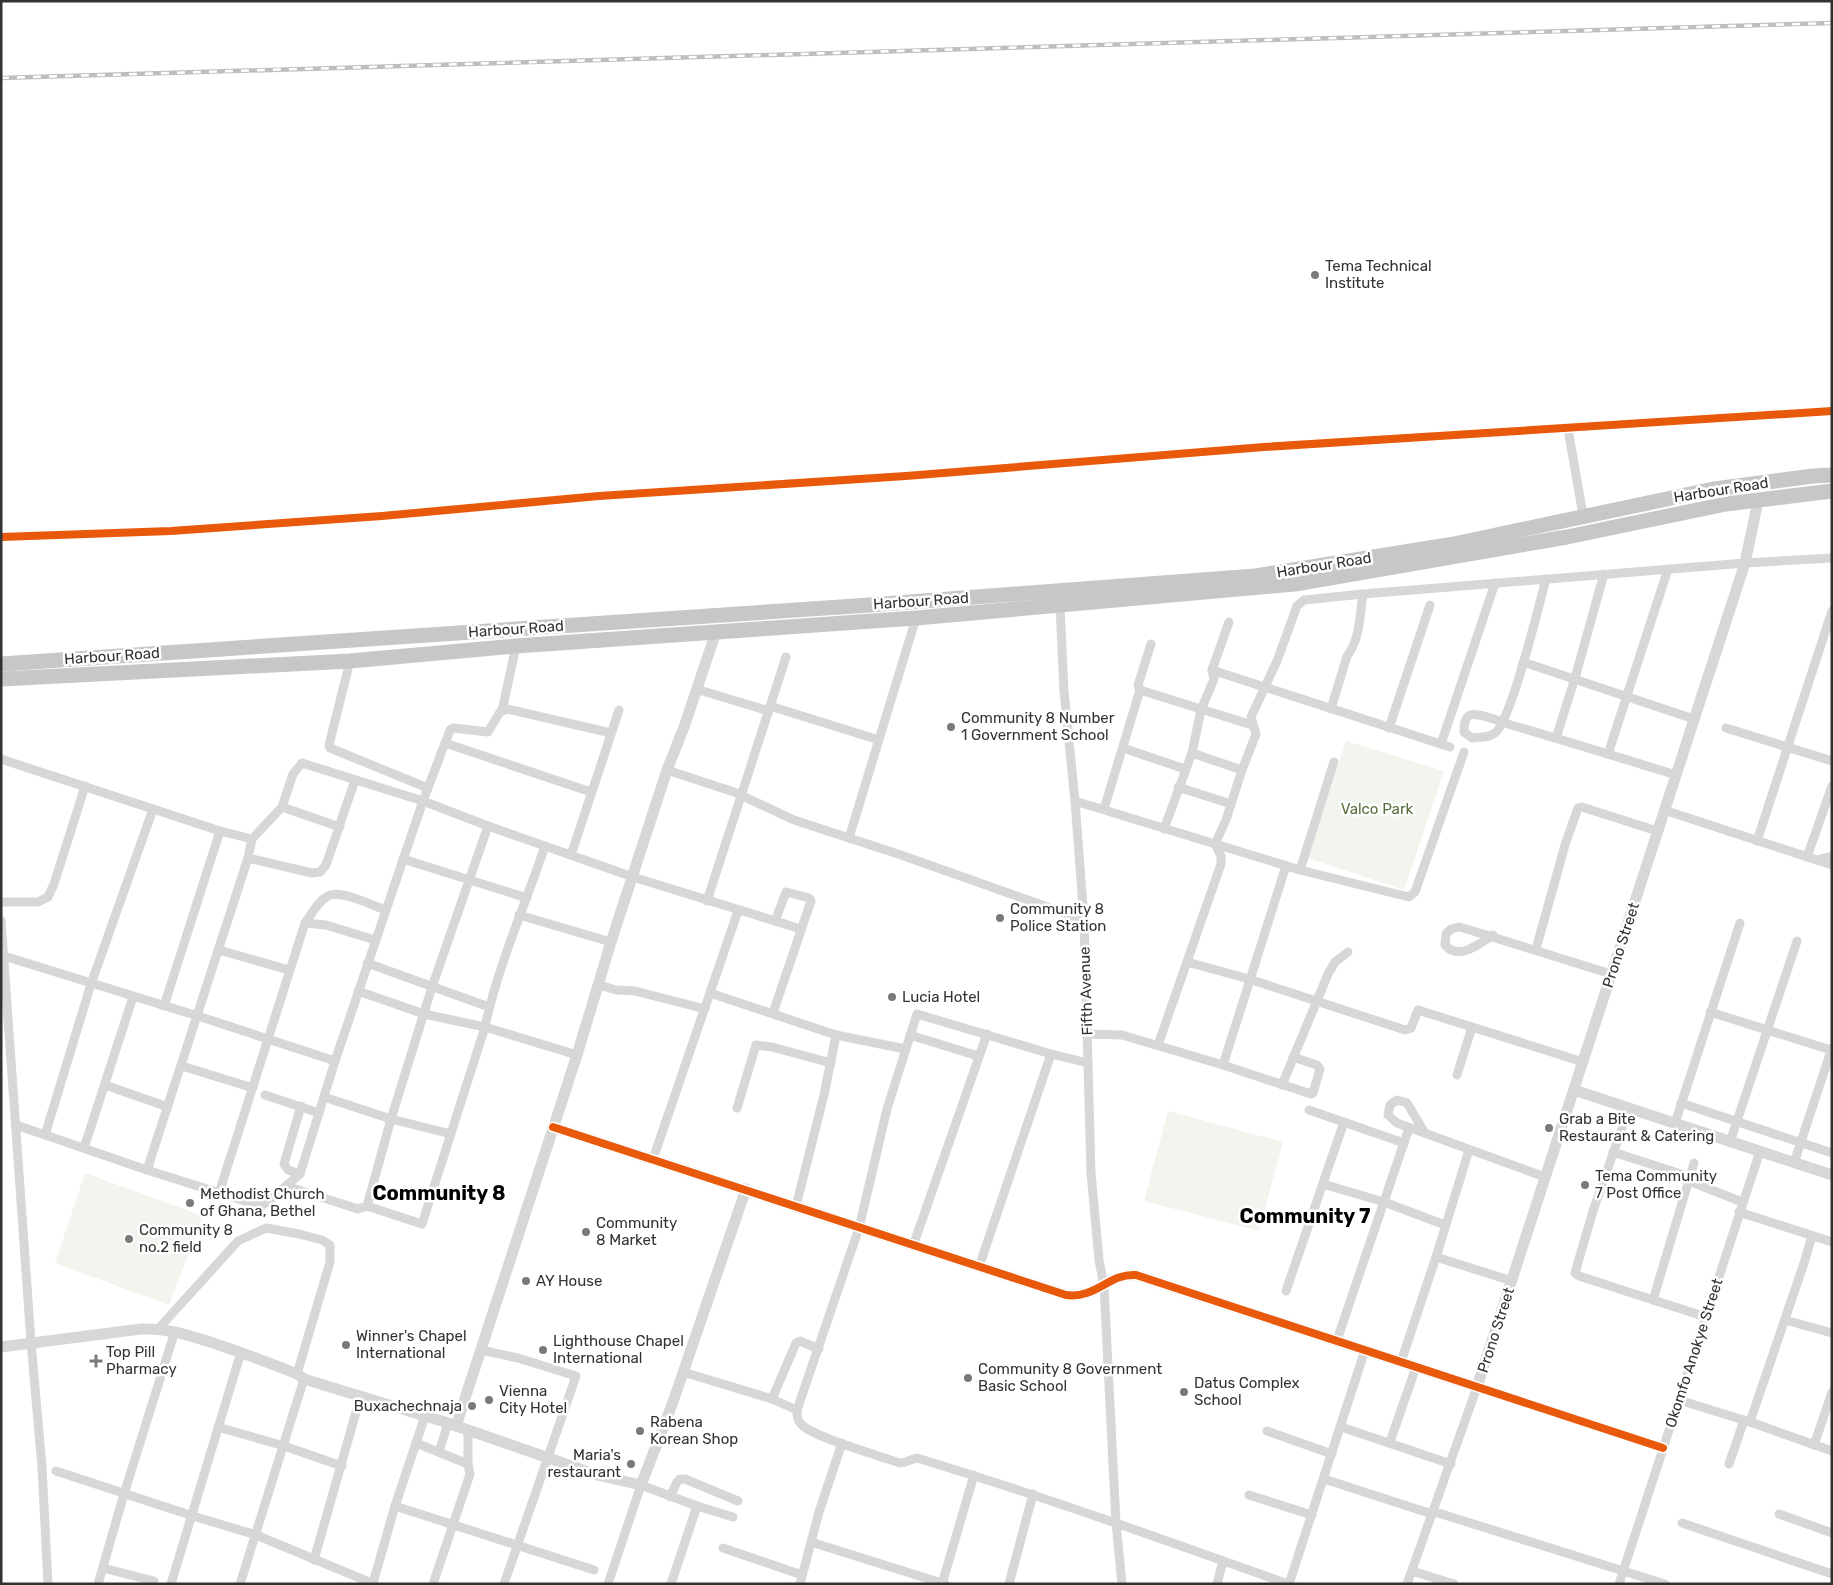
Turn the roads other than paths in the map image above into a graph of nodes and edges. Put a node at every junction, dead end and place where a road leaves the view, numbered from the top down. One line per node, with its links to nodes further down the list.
1 (1832, 411): 2 (street)
2 (1568, 429): 6 (street); 7 (street)
3 (1832, 475): 6 (highway, Harbour Road)
4 (1832, 491): 5 (highway, Harbour Road)
5 (1758, 501): 9 (street, Prono Street); 16 (highway, Harbour Road)
6 (1583, 515): 26 (highway, Harbour Road)
7 (1, 537)
8 (1832, 558): 9 (street)
9 (1745, 563): 10 (street); 39 (street, Prono Street)
10 (1668, 569): 11 (street); 33 (street)
11 (1604, 574): 12 (street); 28 (street)
12 (1546, 580): 13 (street); 25 (street)
13 (1495, 583): 14 (street); 47 (street)
14 (1363, 594): 30 (street); 35 (street)
15 (1430, 605): 41 (street)
16 (1060, 606): 18 (highway, Harbour Road); 69 (street, Fifth Avenue)
17 (1832, 611): 49 (street)
18 (916, 618): 20 (highway, Harbour Road); 45 (street)
19 (1229, 622): 27 (street)
20 (716, 632): 22 (highway, Harbour Road); 31 (street)
21 (1151, 644): 32 (street)
22 (516, 646): 24 (highway, Harbour Road); 38 (street)
23 (786, 657): 34 (street)
24 (350, 661): 29 (highway, Harbour Road); 65 (street)
25 (1524, 662): 28 (street); 44 (street)
26 (1, 664)
27 (1212, 670): 30 (street); 37 (street)
28 (1576, 678): 33 (street); 44 (street)
29 (1, 679)
30 (1264, 687): 35 (street); 40 (street)
31 (696, 689): 34 (street); 58 (street)
32 (1140, 690): 37 (street); 50 (street)
33 (1628, 696): 39 (street); 53 (street)
34 (769, 709): 45 (street); 67 (street)
35 (1331, 709): 41 (street)
36 (619, 710): 43 (street)
37 (1201, 710): 40 (street); 51 (street)
38 (502, 711): 43 (street); 46 (street)
39 (1694, 719): 60 (street, Prono Street)
40 (1252, 726): 59 (street)
41 (1389, 728): 47 (street)
42 (1726, 728): 49 (street)
43 (611, 733): 66 (street)
44 (1556, 738): 53 (street)
45 (879, 740): 80 (street)
46 (445, 743): 65 (street); 66 (street)
47 (1441, 744): 48 (street)
48 (1450, 747)
49 (1787, 747): 55 (street); 82 (street)
50 (1123, 748): 57 (street); 73 (street)
51 (1192, 752): 57 (street); 59 (street)
52 (1464, 752): 93 (street)
53 (1608, 754): 60 (street)
54 (1, 758): 62 (street)
55 (1832, 761)
56 (1334, 762): 93 (street)
57 (1185, 769): 64 (street)
58 (667, 770): 67 (street); 94 (street)
59 (1242, 770): 70 (street)
60 (1676, 776): 74 (street, Prono Street)
61 (355, 780): 68 (street); 71 (street); 76 (street)
62 (85, 786): 72 (street); 98 (street)
63 (1832, 786): 87 (street)
64 (1178, 787): 70 (street); 77 (street)
65 (428, 788): 68 (street)
66 (591, 792): 85 (street)
67 (742, 795): 80 (street); 97 (street)
68 (423, 801): 75 (street); 89 (street)
69 (1075, 801): 73 (street); 103 (street, Fifth Avenue)
70 (1231, 804): 83 (street)
71 (282, 807): 76 (street); 81 (street)
72 (153, 809): 78 (street); 121 (street)
73 (1104, 809): 77 (street)
74 (1664, 810): 79 (street, Prono Street); 82 (street)
75 (488, 826): 84 (street); 95 (street)
76 (340, 827): 88 (street)
77 (1164, 829): 83 (street)
78 (220, 830): 81 (street); 128 (street)
79 (1657, 831): 112 (street); 119 (street, Prono Street)
80 (849, 838): 103 (street)
81 (252, 839): 88 (street)
82 (1757, 841): 87 (street)
83 (1215, 844): 92 (street); 116 (street)
84 (545, 846): 85 (street); 96 (street)
85 (571, 855): 94 (street)
86 (1832, 856): 90 (street)
87 (1807, 857): 90 (street)
88 (248, 858): 113 (street)
89 (403, 859): 95 (street); 99 (street)
90 (1817, 860): 91 (street)
91 (1832, 865)
92 (1286, 866): 93 (street); 120 (street)
93 (1300, 870)
94 (633, 877): 97 (street); 111 (street)
95 (468, 880): 96 (street); 123 (street)
96 (527, 898): 101 (street)
97 (707, 901): 100 (street)
98 (1, 902)
99 (385, 910): 106 (street); 109 (street)
100 (738, 910): 104 (street); 125 (street)
101 (519, 915): 111 (street); 129 (street)
102 (1, 920): 115 (street)
103 (1084, 920): 139 (street, Fifth Avenue)
104 (775, 921): 107 (street); 107 (street)
105 (1740, 923): 131 (street)
106 (305, 924): 109 (street); 118 (street)
107 (801, 929): 133 (street)
108 (1493, 936): 108 (street); 112 (street)
109 (375, 940): 117 (street)
110 (1797, 941): 137 (street)
111 (611, 942): 122 (street)
112 (1536, 949): 119 (street)
113 (219, 950): 118 (street); 134 (street)
114 (1348, 952): 127 (street)
115 (4, 956): 121 (street); 174 (street)
116 (1187, 962): 120 (street); 143 (street)
117 (367, 963): 123 (street); 124 (street)
118 (289, 970): 142 (street)
119 (1611, 974): 152 (street, Prono Street)
120 (1249, 979): 127 (street); 154 (street)
121 (91, 984): 126 (street); 179 (street)
122 (598, 985): 130 (street); 147 (street)
123 (432, 987): 129 (street); 132 (street)
124 (358, 991): 132 (street); 150 (street)
125 (710, 993): 130 (street); 133 (street)
126 (133, 997): 128 (street); 157 (street)
127 (1315, 1002): 136 (street); 149 (street)
128 (164, 1006): 134 (street)
129 (489, 1007): 135 (street)
130 (705, 1009): 188 (street)
131 (1710, 1012): 137 (street); 163 (street)
132 (424, 1014): 135 (street); 170 (street)
133 (773, 1014): 140 (street)
134 (198, 1016): 142 (street); 155 (street)
135 (485, 1027): 147 (street); 178 (street)
136 (1472, 1027): 152 (street); 156 (street)
137 (1768, 1030): 145 (street); 172 (street)
138 (987, 1034): 141 (street); 146 (street); 148 (street)
139 (1088, 1034): 143 (street); 153 (street, Fifth Avenue)
140 (836, 1035): 144 (street); 151 (street)
141 (910, 1036): 144 (street); 148 (street)
142 (268, 1040): 150 (street); 159 (street)
143 (1158, 1045): 154 (street)
144 (905, 1049): 206 (street)
145 (1831, 1049): 182 (street)
146 (1051, 1054): 153 (street); 211 (street)
147 (577, 1055): 175 (street)
148 (978, 1056): 209 (street)
149 (1293, 1057): 158 (street); 158 (street)
150 (335, 1061): 162 (street)
151 (832, 1062): 166 (street); 203 (street)
152 (1583, 1062): 160 (street, Prono Street)
153 (1088, 1063): 213 (street, Fifth Avenue)
154 (1223, 1064): 158 (street)
155 (182, 1066): 159 (street); 165 (street)
156 (1457, 1075)
157 (105, 1085): 165 (street); 183 (street)
158 (1282, 1085)
159 (253, 1088): 199 (street)
160 (1574, 1090): 167 (street); 194 (street, Prono Street)
161 (265, 1094): 164 (street)
162 (324, 1097): 169 (street); 170 (street)
163 (1681, 1103): 172 (street); 173 (street)
164 (301, 1106): 169 (street); 192 (street)
165 (168, 1107): 191 (street)
166 (737, 1108)
167 (1629, 1108): 173 (street); 186 (street)
168 (1310, 1110): 171 (street)
169 (319, 1113): 192 (street)
170 (391, 1119): 178 (street); 202 (street)
171 (1344, 1122): 181 (street); 196 (street)
172 (1737, 1122): 180 (street); 182 (street)
173 (1675, 1123): 180 (street)
174 (16, 1125): 179 (street); 222 (street)
175 (553, 1127): 188 (street); 225 (street)
176 (1409, 1128): 177 (street); 177 (street); 181 (street)
177 (1425, 1133): 184 (street)
178 (451, 1134): 202 (street)
179 (45, 1136): 183 (street)
180 (1730, 1142): 185 (street)
181 (1404, 1143): 200 (street)
182 (1801, 1143): 187 (street); 190 (street)
183 (84, 1148): 191 (street)
184 (1469, 1150): 194 (street); 205 (street)
185 (1760, 1151): 190 (street); 201 (street, Okomfo Anokye Street)
186 (1613, 1152): 195 (street); 215 (street)
187 (1832, 1153)
188 (653, 1159): 198 (street)
189 (1694, 1163): 195 (street)
190 (1794, 1163): 193 (street)
191 (147, 1170): 199 (street)
192 (300, 1174): 197 (street)
193 (1832, 1175)
194 (1545, 1177): 212 (street, Prono Street)
195 (1689, 1181): 201 (street); 215 (street)
196 (1323, 1184): 200 (street); 214 (street)
197 (286, 1186): 199 (street); 202 (street)
198 (746, 1190): 203 (street); 230 (street)
199 (219, 1193)
200 (1384, 1202): 205 (street); 221 (street)
201 (1742, 1202): 204 (street, Okomfo Anokye Street)
202 (367, 1206)
203 (796, 1206): 206 (street)
204 (1739, 1212): 207 (street); 216 (street, Okomfo Anokye Street)
205 (1445, 1225): 210 (street)
206 (859, 1228): 209 (street); 224 (street)
207 (1812, 1236): 208 (street); 217 (street)
208 (1832, 1242)
209 (913, 1246): 211 (street)
210 (1436, 1257): 212 (street); 228 (street)
211 (979, 1267): 213 (street)
212 (1512, 1280): 232 (street, Prono Street)
213 (1104, 1286): 221 (street); 275 (street, Fifth Avenue)
214 (1286, 1291)
215 (1653, 1300): 216 (street)
216 (1706, 1317): 236 (street, Okomfo Anokye Street)
217 (1785, 1320): 220 (street); 239 (street)
218 (158, 1328): 219 (street); 222 (street); 231 (street)
219 (175, 1331): 227 (street); 263 (street)
220 (1832, 1333)
221 (1337, 1340): 226 (street)
222 (31, 1342): 223 (street); 294 (street)
223 (1, 1346)
224 (818, 1349): 235 (street); 237 (street)
225 (481, 1350): 240 (street); 254 (street)
226 (1366, 1350): 228 (street); 242 (street)
227 (242, 1352): 231 (street); 241 (street)
228 (1401, 1362): 229 (street)
229 (1416, 1367): 232 (street); 245 (street)
230 (683, 1372): 235 (street); 262 (street)
231 (301, 1376): 234 (street); 249 (street)
232 (1477, 1387): 250 (street); 256 (street)
233 (1832, 1392): 248 (street)
234 (360, 1398): 238 (street); 258 (street)
235 (772, 1399): 237 (street)
236 (1679, 1400): 239 (street); 250 (street, Okomfo Anokye Street)
237 (797, 1410): 247 (street)
238 (425, 1416): 240 (street); 246 (street)
239 (1747, 1421): 248 (street); 257 (street)
240 (452, 1425): 243 (street); 252 (street)
241 (218, 1427): 249 (street); 273 (street)
242 (1341, 1427): 245 (street); 253 (street)
243 (468, 1430): 254 (street); 255 (street)
244 (1267, 1431): 253 (street)
245 (1390, 1442): 256 (street)
246 (416, 1443): 252 (street); 268 (street)
247 (842, 1443): 260 (street); 280 (street)
248 (1814, 1445): 251 (street)
249 (284, 1446): 258 (street); 279 (street)
250 (1663, 1448): 288 (street, Okomfo Anokye Street)
251 (1832, 1451)
252 (439, 1452): 255 (street)
253 (1332, 1454): 261 (street)
254 (547, 1458): 262 (street); 281 (street)
255 (468, 1464): 277 (street)
256 (1451, 1464): 270 (street)
257 (1729, 1464)
258 (342, 1466): 283 (street)
259 (56, 1471): 263 (street)
260 (974, 1475): 264 (street); 301 (street)
261 (1324, 1479): 270 (street); 272 (street)
262 (641, 1485): 266 (street); 293 (street)
263 (124, 1494): 273 (street); 285 (street)
264 (1033, 1494): 275 (street); 302 (street)
265 (1249, 1495): 272 (street)
266 (670, 1497): 267 (street); 269 (street)
267 (738, 1500)
268 (395, 1506): 277 (street); 292 (street)
269 (697, 1506): 274 (street); 300 (street)
270 (1432, 1513): 287 (street); 288 (street)
271 (1779, 1514): 278 (street)
272 (1312, 1515): 305 (street)
273 (193, 1516): 279 (street); 296 (street)
274 (732, 1517)
275 (1116, 1523): 284 (street); 303 (street, Fifth Avenue)
276 (1682, 1523): 289 (street)
277 (454, 1524): 281 (street); 298 (street)
278 (1832, 1533)
279 (256, 1535): 283 (street); 297 (street)
280 (811, 1542): 290 (street); 301 (street)
281 (518, 1544): 286 (street); 299 (street)
282 (723, 1548): 290 (street)
283 (314, 1560): 292 (street)
284 (1223, 1561): 304 (street); 305 (street)
285 (103, 1568): 291 (street); 295 (street)
286 (594, 1570)
287 (1412, 1570): 306 (street); 307 (street)
288 (1624, 1570): 308 (street, Okomfo Anokye Street); 309 (street)
289 (1832, 1574)
290 (801, 1579)
291 (154, 1581)
292 (374, 1583)
293 (612, 1583)
294 (48, 1584)
295 (98, 1584)
296 (171, 1584)
297 (240, 1584)
298 (433, 1584)
299 (504, 1584)
300 (671, 1584)
301 (943, 1584)
302 (1008, 1584)
303 (1122, 1584)
304 (1217, 1584)
305 (1288, 1584)
306 (1407, 1584)
307 (1454, 1584)
308 (1619, 1584)
309 (1665, 1584)

